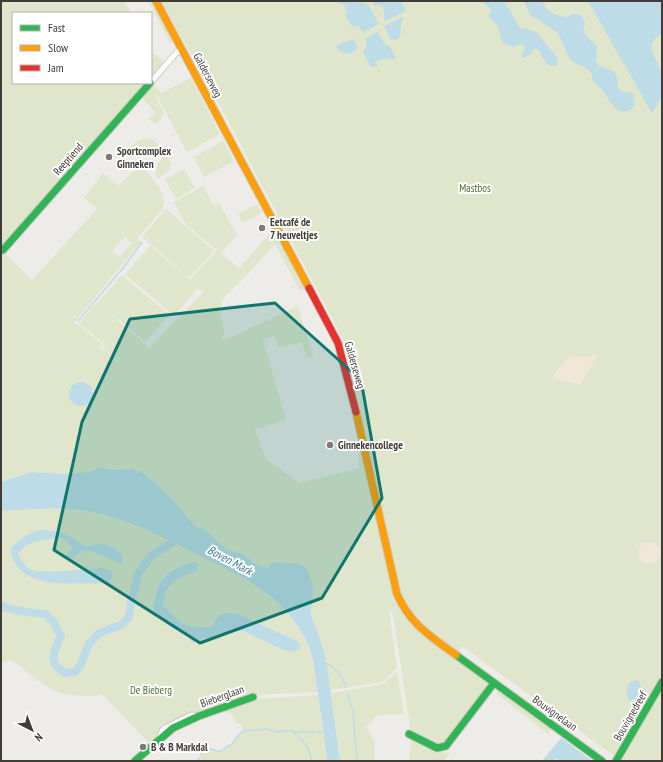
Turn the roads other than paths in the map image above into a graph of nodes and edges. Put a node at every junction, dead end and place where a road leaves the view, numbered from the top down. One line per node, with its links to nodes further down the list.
1 (156, 1): 2 (street, Galderseweg)
2 (182, 50): 3 (street, Reeptiend); 7 (street, Galderseweg)
3 (152, 82)
4 (150, 84): 5 (street, Reeptiend)
5 (3, 250)
6 (662, 682): 12 (street, Bouvignedreef)
7 (494, 683): 9 (street); 11 (street, Bouvignelaan)
8 (253, 697): 10 (street, Bieberglaan)
9 (409, 734)
10 (135, 761)
11 (602, 761)
12 (616, 761)

